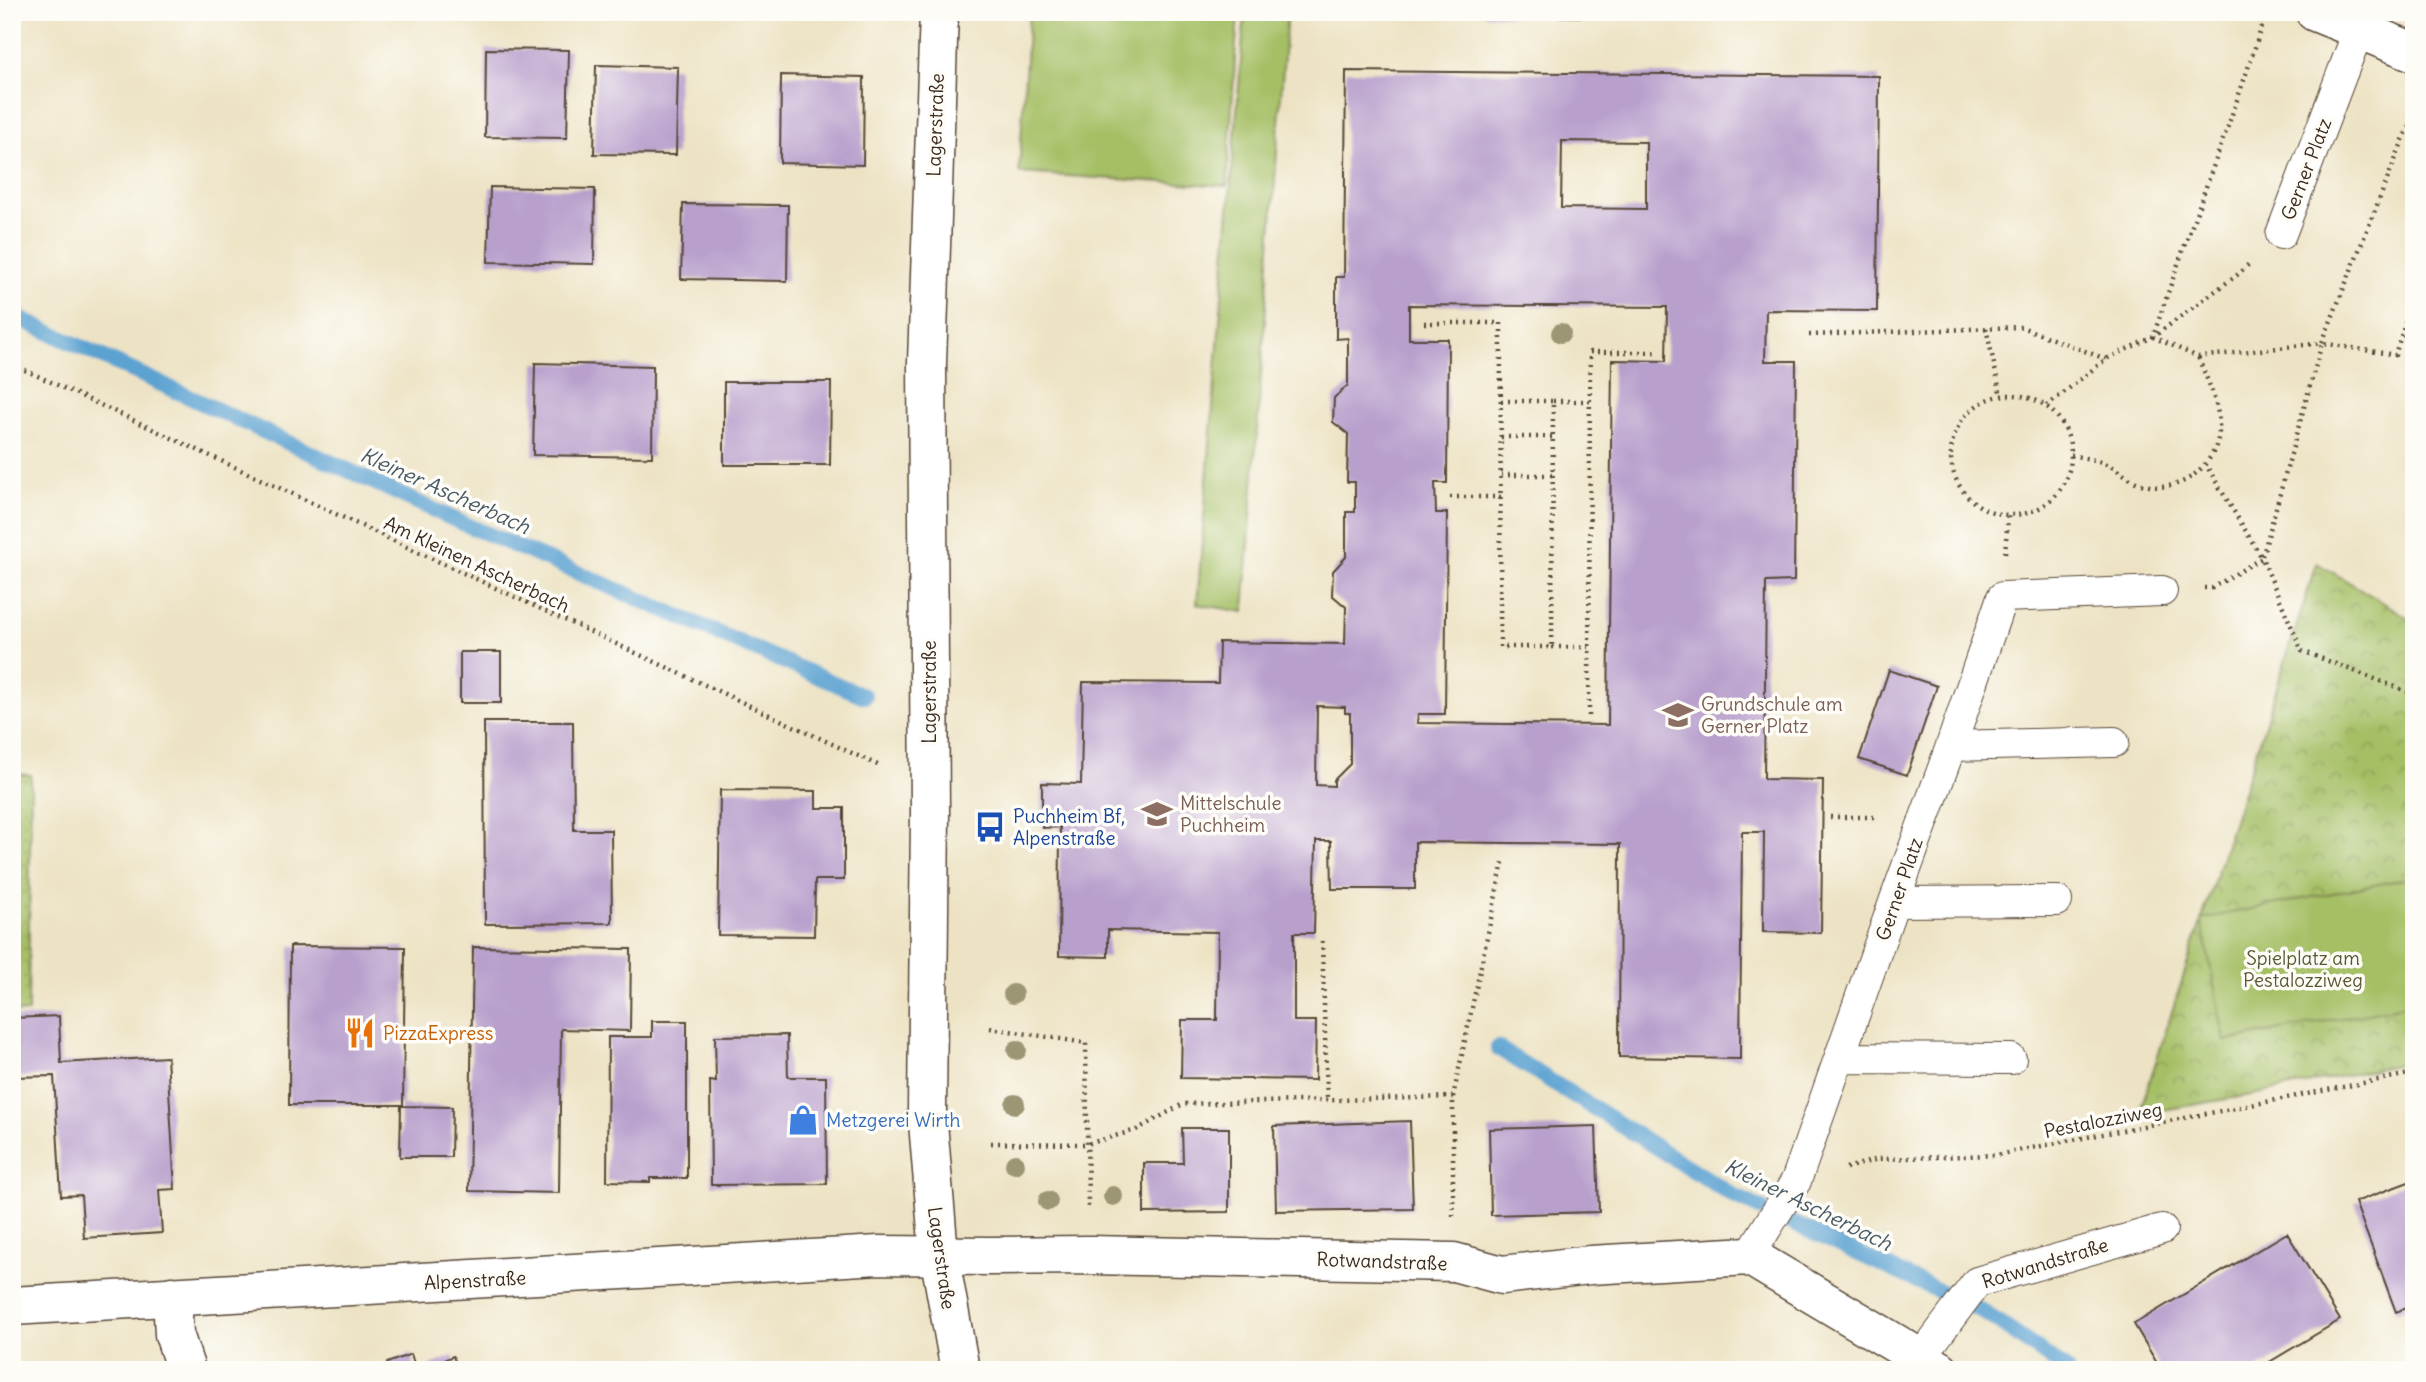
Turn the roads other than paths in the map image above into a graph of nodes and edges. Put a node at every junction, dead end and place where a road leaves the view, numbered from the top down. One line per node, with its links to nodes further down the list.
1 (939, 12): 14 (street, Lagerstraße)
2 (2315, 12): 3 (street)
3 (2359, 29): 4 (street); 5 (lane, Gerner Platz)
4 (2414, 52)
5 (2281, 234)
6 (2162, 591): 8 (lane, Gerner Platz)
7 (2114, 742): 8 (lane)
8 (1951, 746): 10 (lane, Gerner Platz)
9 (2057, 901): 10 (lane)
10 (1894, 902): 11 (lane, Gerner Platz)
11 (1840, 1058): 12 (lane); 15 (lane, Gerner Platz)
12 (2011, 1059)
13 (2162, 1229): 18 (lane, Rotwandstraße)
14 (939, 1254): 15 (street, Rotwandstraße); 16 (street, Alpenstraße); 20 (street, Lagerstraße)
15 (1749, 1256): 18 (street, Rotwandstraße)
16 (172, 1296): 17 (street, Alpenstraße); 19 (street)
17 (12, 1306)
18 (1934, 1352)
19 (186, 1370)
20 (960, 1370)

